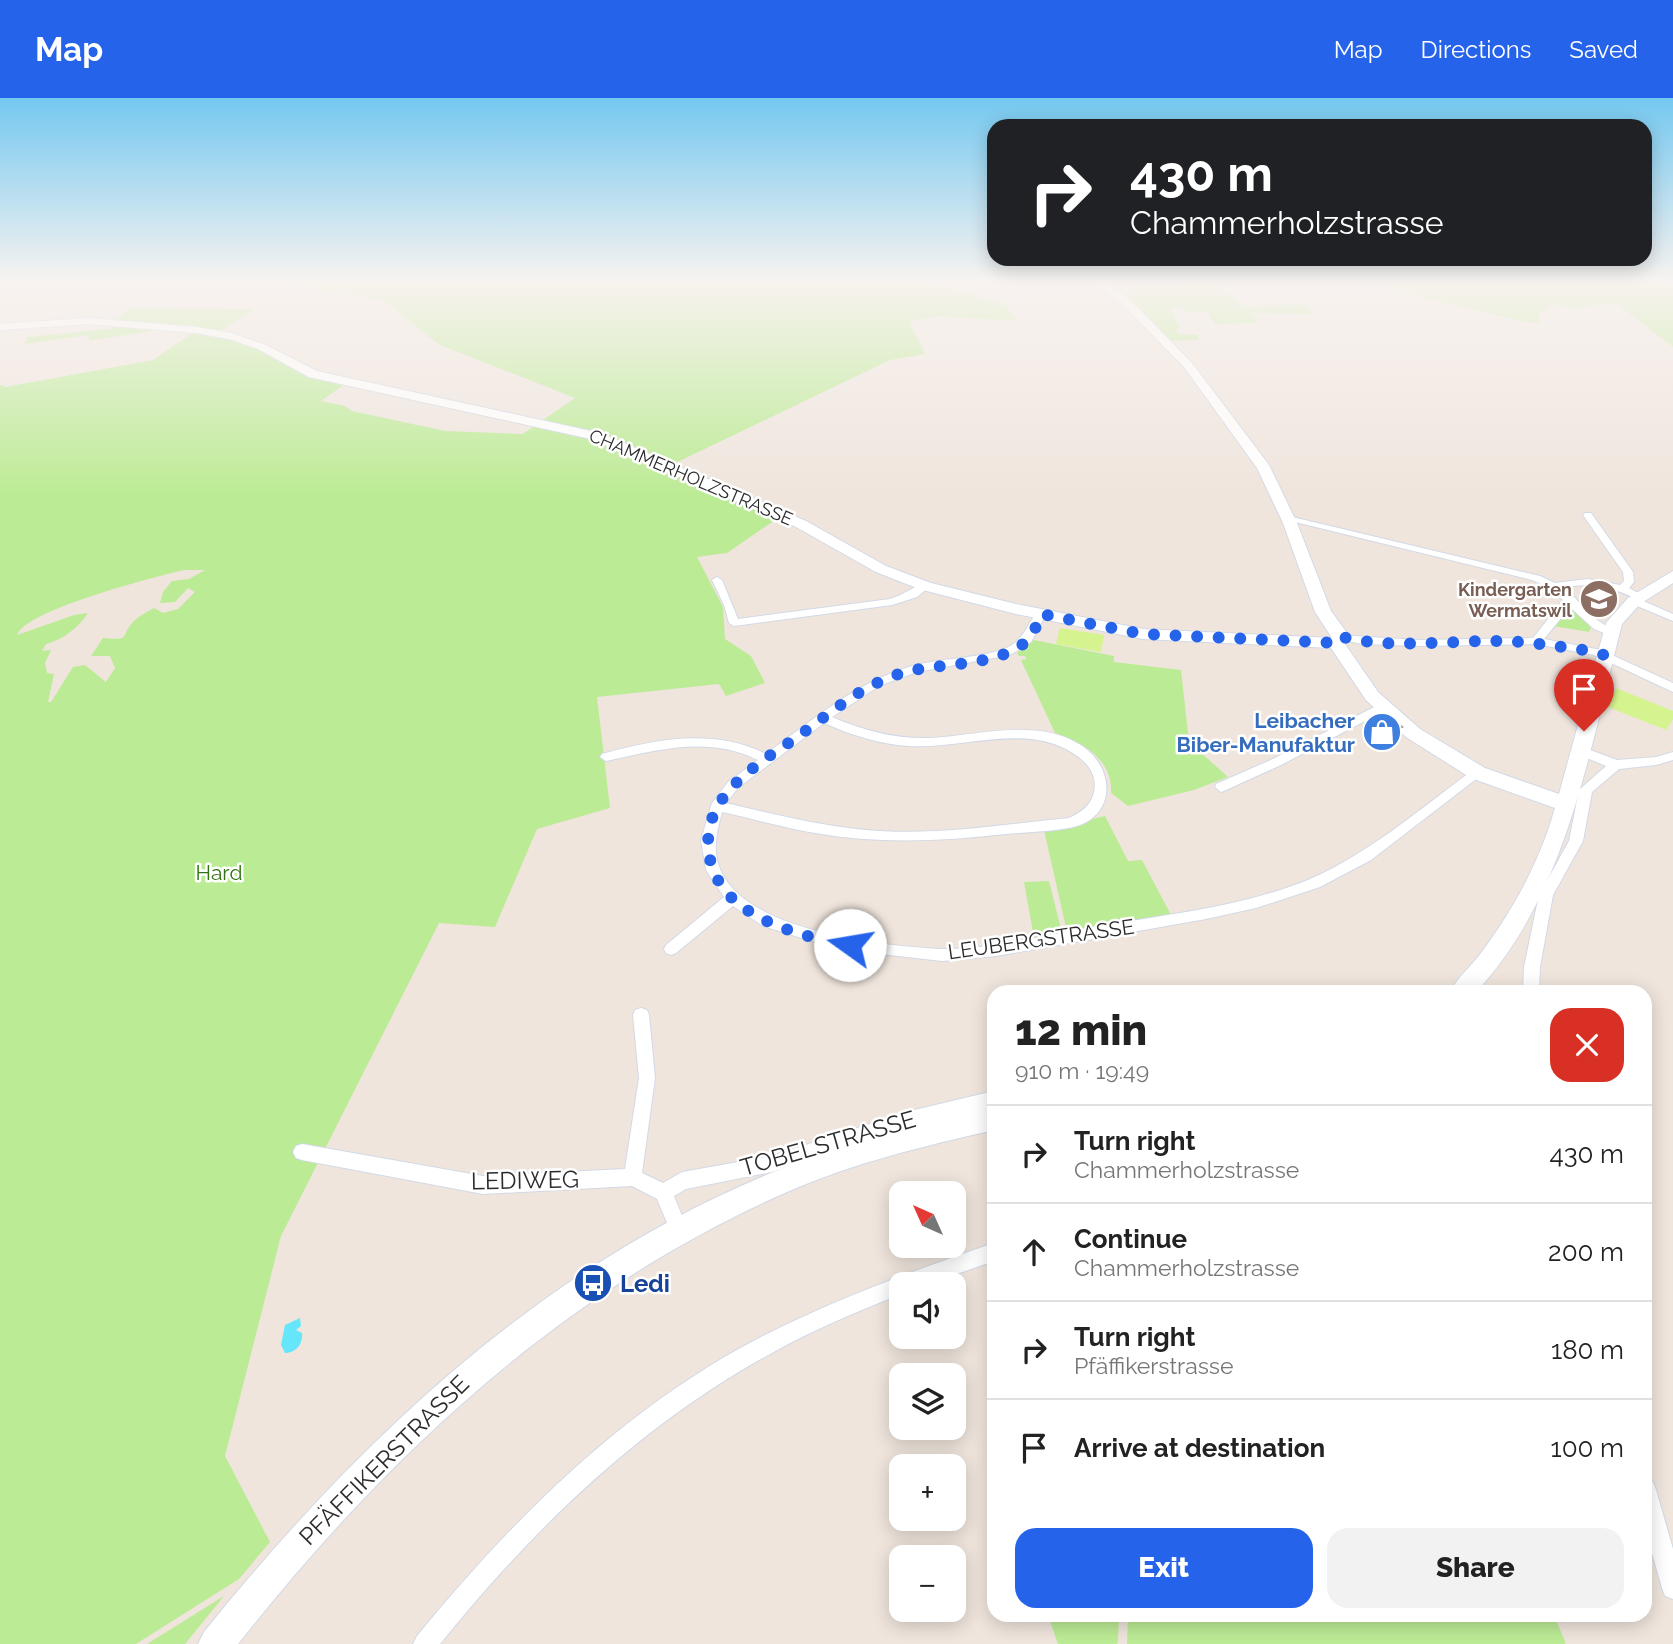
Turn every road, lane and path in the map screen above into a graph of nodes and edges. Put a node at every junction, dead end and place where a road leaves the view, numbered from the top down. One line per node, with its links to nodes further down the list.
1 (269, 351): 7 (street, CHAMMERHOLZSTRASSE)
2 (1174, 351): 4 (street)
3 (1588, 515): 9 (street)
4 (1288, 519): 8 (street); 14 (street)
5 (1673, 576): 9 (street)
6 (717, 580): 7 (street)
7 (925, 586): 11 (street, CHAMMERHOLZSTRASSE)
8 (1556, 586): 9 (street); 10 (street)
9 (1632, 596): 12 (street); 13 (street)
10 (1566, 602): 13 (street); 15 (street)
11 (1041, 614): 14 (street, CHAMMERHOLZSTRASSE); 19 (street, LEUBERGSTRASSE)
12 (1673, 618)
13 (1609, 632): 16 (street)
14 (1339, 640): 15 (street, CHAMMERHOLZSTRASSE); 18 (street)
15 (1535, 641): 16 (street, CHAMMERHOLZSTRASSE)
16 (1604, 655): 17 (street, CHAMMERHOLZSTRASSE); 20 (street)
17 (1673, 688)
18 (1382, 707): 25 (street); 26 (street)
19 (823, 719): 23 (street, LEUBERGSTRASSE); 28 (street)
20 (1579, 750): 24 (street); 27 (street)
21 (1673, 756): 24 (street)
22 (606, 757): 23 (street)
23 (766, 759): 28 (street, LEUBERGSTRASSE)
24 (1616, 765): 32 (street)
25 (1478, 773): 27 (street); 29 (street, LEUBERGSTRASSE)
26 (1221, 787)
27 (1566, 804): 31 (street)
28 (717, 806): 29 (street, LEUBERGSTRASSE)
29 (732, 898): 30 (street)
30 (671, 949)
31 (1470, 985)
32 (1531, 985)
33 (641, 1015): 37 (street)
34 (987, 1101): 38 (street, TOBELSTRASSE)
35 (987, 1120): 39 (street, PFÄFFIKERSTRASSE)
36 (302, 1152): 37 (street, LEDIWEG)
37 (633, 1177): 38 (street)
38 (664, 1193): 39 (street)
39 (679, 1231): 45 (street, PFÄFFIKERSTRASSE)
40 (987, 1255): 41 (street)
41 (938, 1272)
42 (889, 1290): 46 (street)
43 (1652, 1514): 44 (street)
44 (1673, 1588)
45 (216, 1644)
46 (425, 1644)

